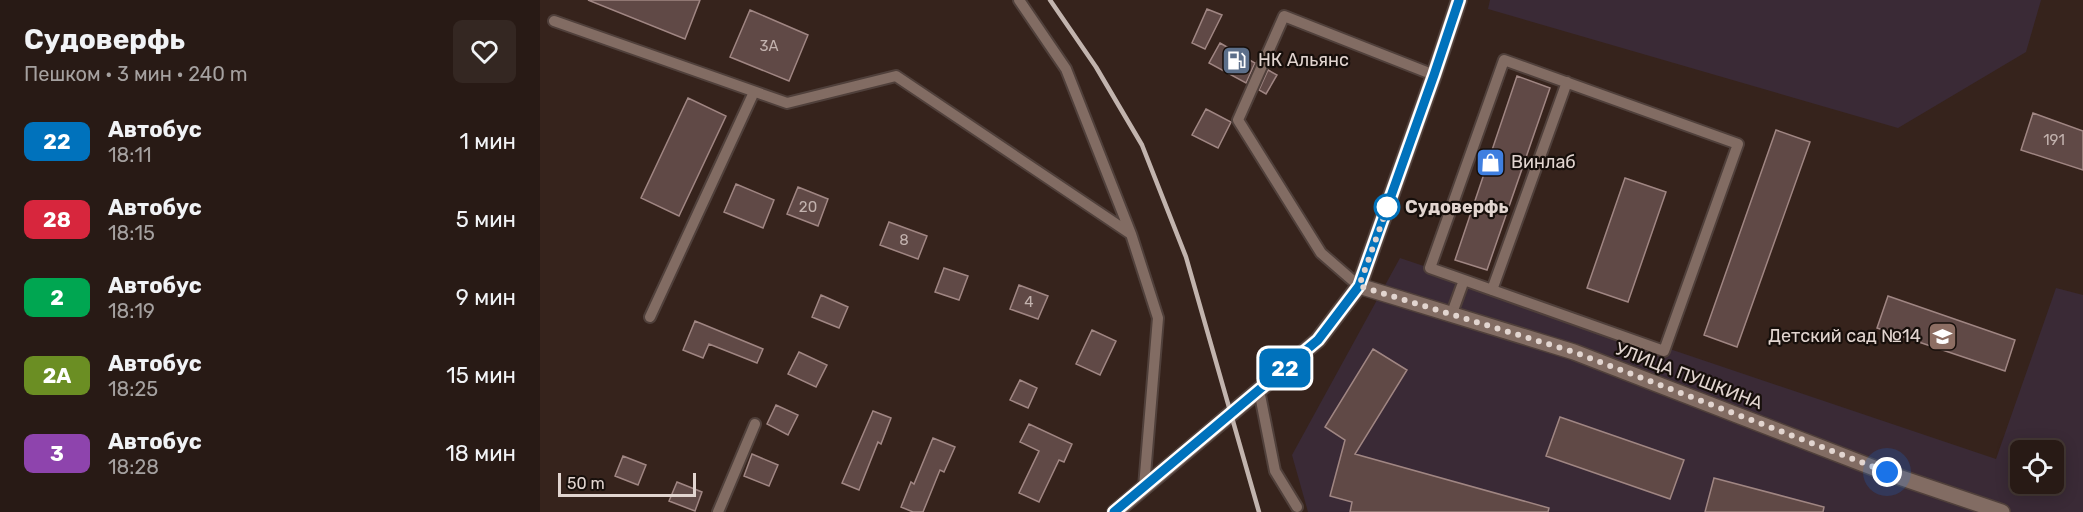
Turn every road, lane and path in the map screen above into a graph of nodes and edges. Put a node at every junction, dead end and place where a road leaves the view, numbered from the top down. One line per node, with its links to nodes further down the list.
1 (1019, 0): 7 (lane)
2 (1459, 0): 4 (street)
3 (554, 21): 6 (lane)
4 (1434, 75): 9 (street); 9 (lane)
5 (1567, 82): 8 (lane); 10 (lane); 10 (lane)
6 (754, 92): 7 (lane); 12 (lane)
7 (1131, 234): 15 (lane)
8 (1464, 280): 10 (lane); 11 (lane)
9 (1359, 286): 11 (street, УЛИЦА ПУШКИНА); 13 (street)
10 (1492, 290)
11 (1452, 314): 19 (street, УЛИЦА ПУШКИНА)
12 (650, 317)
13 (1259, 390): 15 (street); 16 (lane)
14 (755, 424): 17 (lane)
15 (1144, 487): 18 (street)
16 (1297, 507)
17 (718, 512)
18 (1114, 512)
19 (2002, 512)

